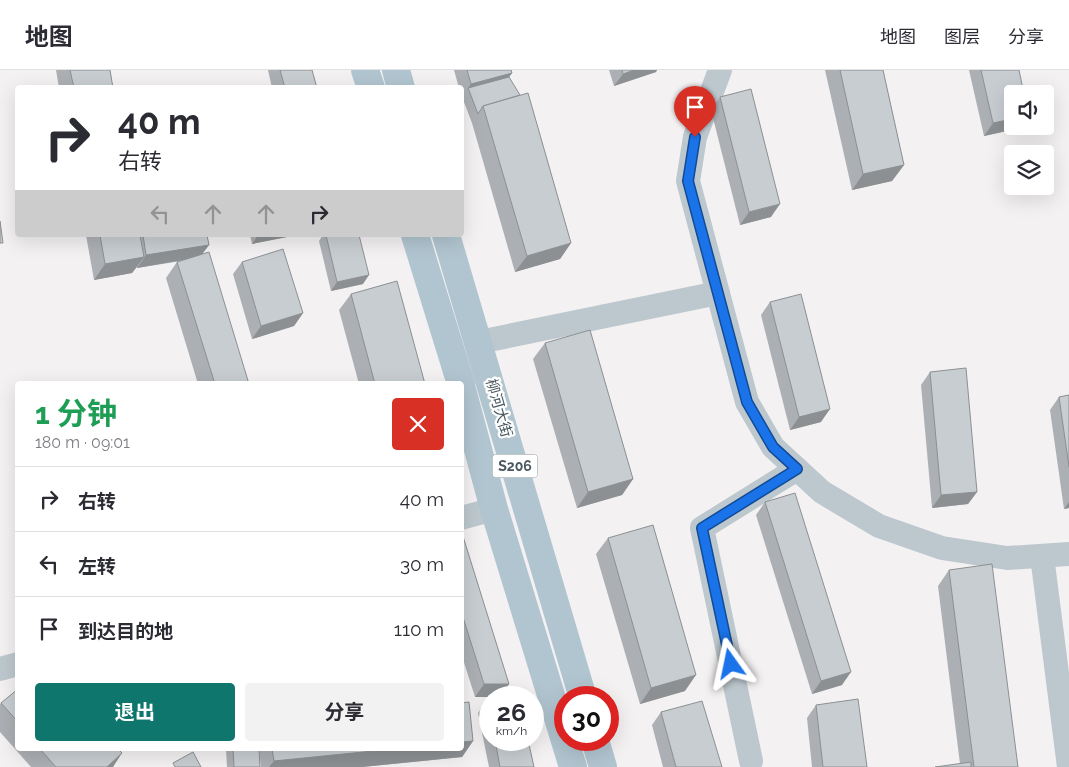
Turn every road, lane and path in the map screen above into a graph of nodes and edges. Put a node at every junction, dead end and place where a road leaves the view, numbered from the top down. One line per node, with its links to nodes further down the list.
1 (365, 70): 4 (main road)
2 (396, 70): 5 (main road)
3 (720, 70): 8 (street)
4 (370, 85)
5 (400, 85)
6 (417, 237): 10 (main road, 柳河大街 / S206)
7 (447, 237): 9 (main road, 柳河大街 / S206)
8 (718, 293): 9 (street); 12 (street)
9 (479, 342): 19 (main road, 柳河大街 / S206)
10 (460, 381)
11 (464, 396): 13 (main road, 柳河大街 / S206)
12 (797, 469): 16 (street); 21 (street)
13 (494, 509): 14 (street); 22 (main road, 柳河大街 / S206)
14 (464, 517)
15 (1069, 554): 16 (street)
16 (1042, 556): 24 (street)
17 (15, 665): 18 (street)
18 (0, 669)
19 (579, 686)
20 (598, 751): 23 (main road)
21 (751, 761)
22 (572, 767)
23 (603, 767)
24 (1069, 767)

